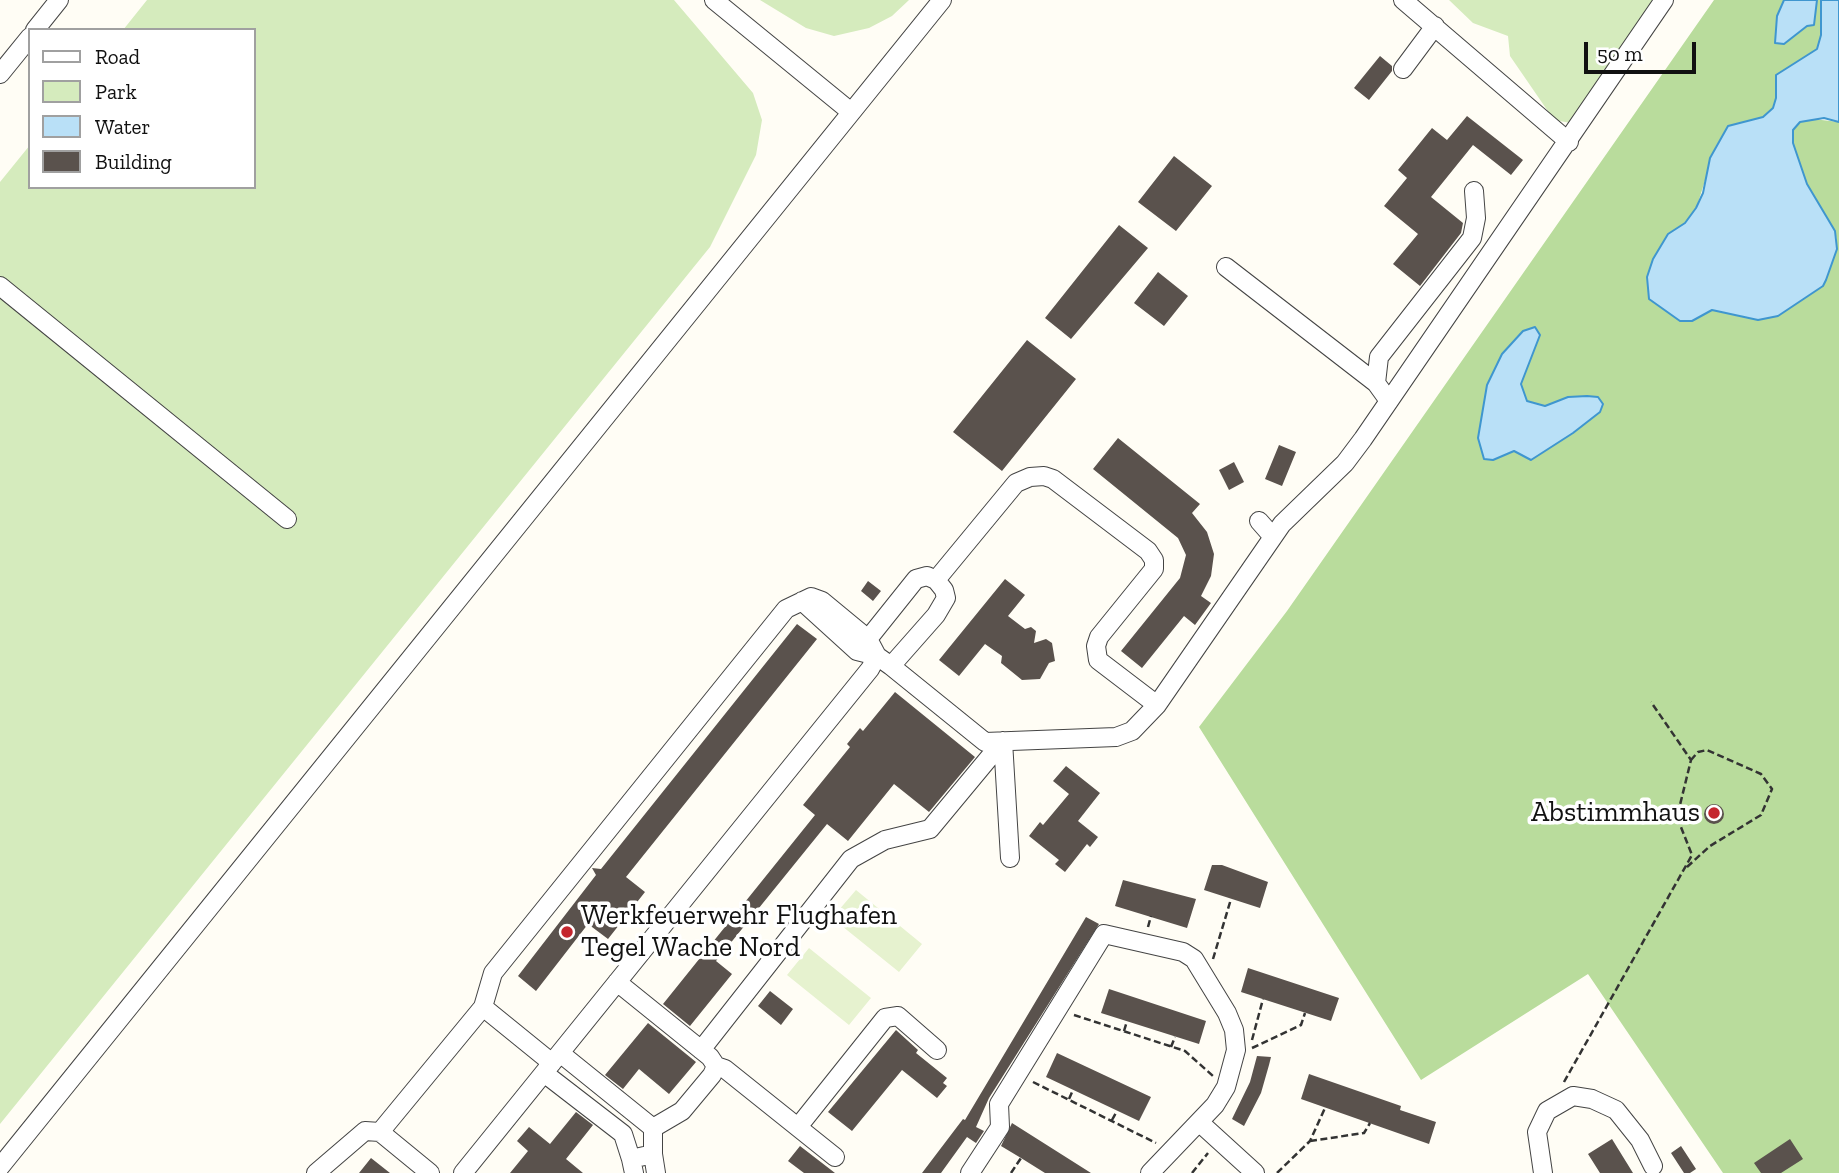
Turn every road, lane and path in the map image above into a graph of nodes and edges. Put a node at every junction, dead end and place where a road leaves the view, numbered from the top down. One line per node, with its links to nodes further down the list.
1 (60, 0): 7 (street)
2 (714, 0): 11 (street)
3 (942, 0): 11 (street)
4 (1403, 0): 6 (street)
5 (1664, 0): 12 (street)
6 (1435, 26): 9 (street); 12 (street)
7 (38, 28)
8 (28, 39): 10 (street)
9 (1403, 69)
10 (0, 74)
11 (851, 112): 67 (street)
12 (1569, 142): 17 (street)
13 (1474, 191): 16 (street)
14 (1226, 267): 16 (street)
15 (0, 286): 18 (street)
16 (1376, 383): 17 (street)
17 (1389, 401): 20 (street)
18 (287, 519)
19 (1259, 521): 20 (street)
20 (1273, 537): 26 (street)
21 (936, 580): 23 (street); 24 (street); 26 (street)
22 (802, 601): 23 (street); 24 (street); 35 (street)
23 (868, 639): 24 (street)
24 (884, 661): 27 (street); 33 (street)
25 (1651, 702): 28 (path)
26 (1157, 705): 27 (street)
27 (1003, 741): 29 (street); 42 (street)
28 (1691, 760): 30 (path); 30 (path)
29 (1010, 859)
30 (1684, 869): 47 (path)
31 (1231, 899): 32 (path)
32 (1202, 970): 36 (street); 48 (street)
33 (617, 982): 42 (street); 44 (street)
34 (1263, 999): 37 (path)
35 (483, 1007): 44 (street); 58 (street)
36 (1057, 1010): 39 (path); 46 (street)
37 (1306, 1013)
38 (1127, 1021): 39 (path)
39 (1124, 1031): 41 (path)
40 (1175, 1037): 41 (path)
41 (1171, 1047): 48 (path)
42 (701, 1050): 45 (street)
43 (937, 1050): 56 (street)
44 (552, 1063): 57 (street); 65 (street); 71 (street)
45 (716, 1066): 56 (street); 57 (street)
46 (1017, 1074): 50 (path); 68 (street)
47 (1561, 1086)
48 (1226, 1087): 54 (street)
49 (1073, 1090): 50 (path)
50 (1069, 1099): 53 (path)
51 (1325, 1108): 60 (path)
52 (1117, 1111): 53 (path)
53 (1112, 1121): 61 (path)
54 (1199, 1122): 59 (street); 61 (street)
55 (1370, 1123): 60 (path)
56 (799, 1127): 63 (street)
57 (653, 1129): 62 (street)
58 (380, 1132): 69 (street); 70 (street)
59 (1219, 1139): 76 (path); 77 (street)
60 (1310, 1141): 78 (path)
61 (1171, 1150): 75 (street)
62 (653, 1154): 65 (street); 72 (street)
63 (835, 1157)
64 (1021, 1158): 74 (path)
65 (633, 1166)
66 (1653, 1166): 79 (street)
67 (0, 1167)
68 (973, 1168): 73 (street)
69 (316, 1173)
70 (430, 1173)
71 (463, 1173)
72 (656, 1173)
73 (993, 1173)
74 (1011, 1173)
75 (1150, 1173)
76 (1192, 1173)
77 (1255, 1173)
78 (1277, 1173)
79 (1542, 1173)

